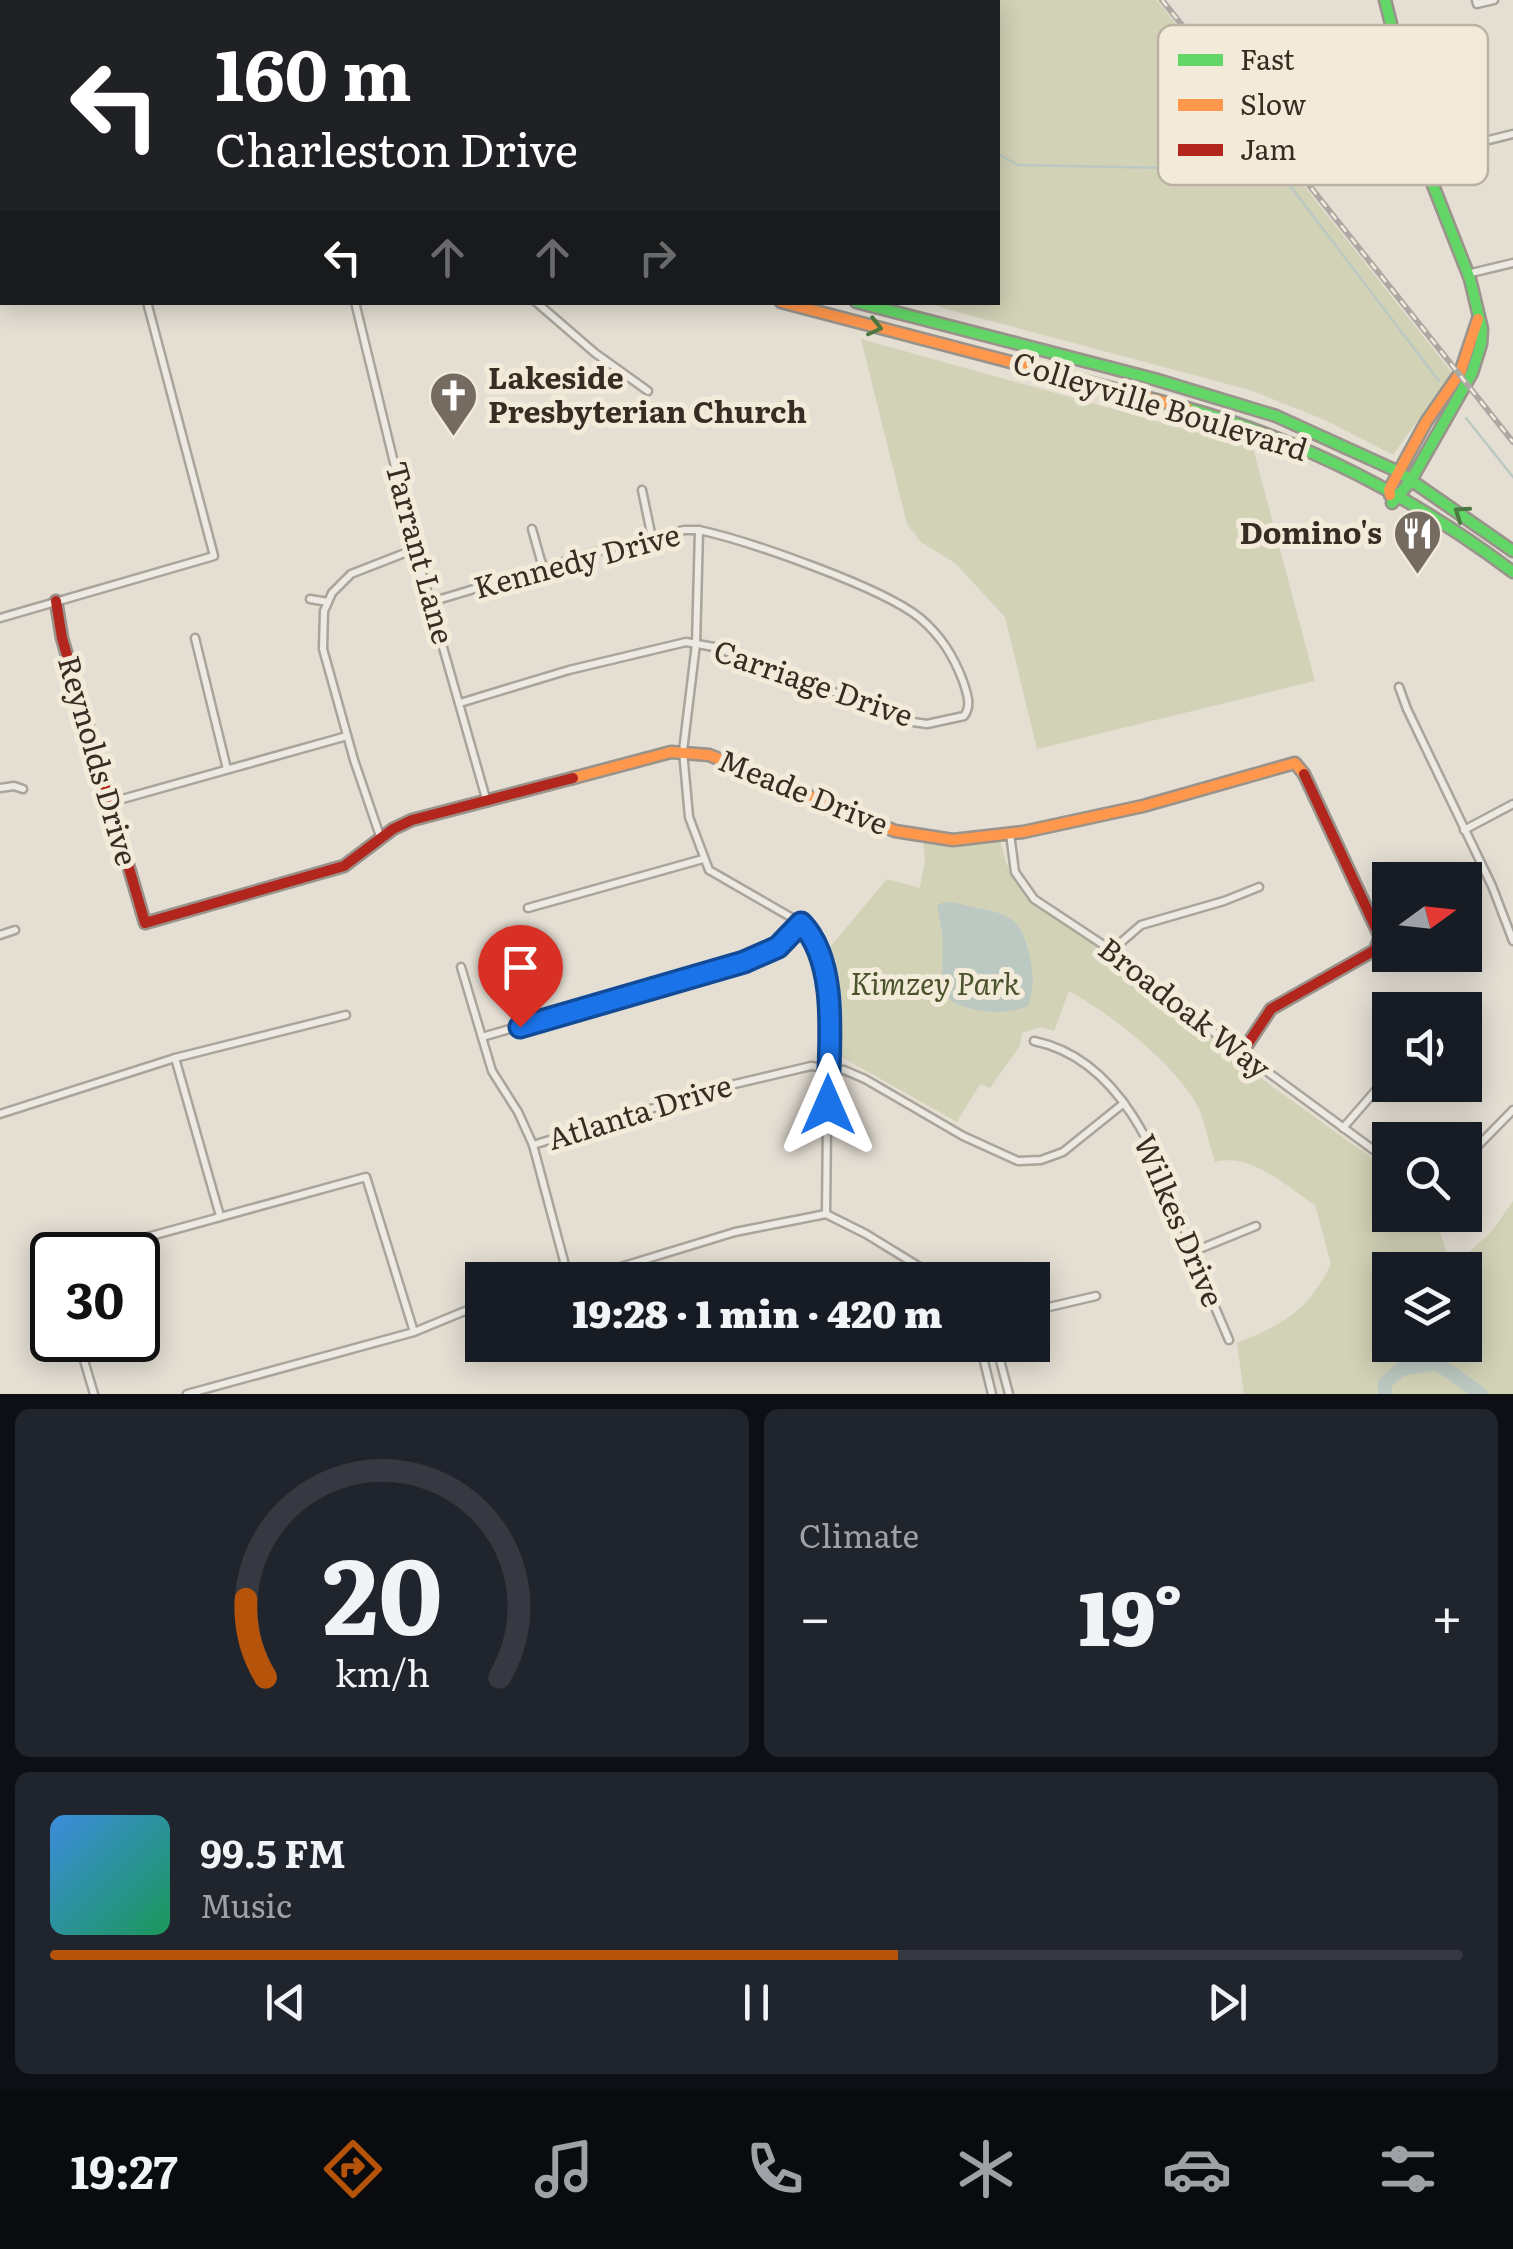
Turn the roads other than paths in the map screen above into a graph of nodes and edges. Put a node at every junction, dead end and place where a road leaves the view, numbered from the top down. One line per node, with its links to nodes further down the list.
1 (1385, 0): 4 (main road)
2 (1494, 0): 3 (street)
3 (1477, 2)
4 (1391, 25)
5 (1513, 134): 6 (street)
6 (1488, 140)
7 (1435, 185): 9 (main road)
8 (1513, 262): 9 (street)
9 (1467, 274): 15 (main road)
10 (148, 305): 32 (street)
11 (355, 305): 27 (street, Tarrant Lane)
12 (539, 305): 18 (street)
13 (793, 305): 17 (main road, Colleyville Boulevard, one-way to 17)
14 (867, 305): 16 (main road, Colleyville Boulevard)
15 (1479, 317): 19 (main road); 20 (main road)
16 (1047, 352): 17 (main road); 19 (main road, Colleyville Boulevard)
17 (1043, 370): 22 (main road, Colleyville Boulevard)
18 (648, 391)
19 (1399, 472): 20 (main road, Colleyville Boulevard); 22 (main road)
20 (1411, 479): 23 (main road); 28 (main road, Colleyville Boulevard, one-way to 20)
21 (642, 490): 26 (street)
22 (1389, 490): 23 (main road, Colleyville Boulevard)
23 (1400, 497): 30 (main road, Colleyville Boulevard)
24 (532, 528): 29 (street)
25 (699, 530): 26 (street, Kennedy Drive); 36 (street, Kennedy Drive); 38 (street)
26 (652, 538): 29 (street, Kennedy Drive)
27 (416, 550): 33 (street); 34 (street, Tarrant Lane)
28 (1513, 550)
29 (543, 568): 34 (street, Kennedy Drive)
30 (1513, 572)
31 (310, 600): 33 (street)
32 (56, 602): 35 (street); 46 (main road, Reynolds Drive)
33 (328, 602): 41 (street)
34 (431, 602): 40 (street, Tarrant Lane)
35 (0, 618)
36 (938, 636): 38 (street, Carriage Drive)
37 (195, 638): 43 (street)
38 (696, 644): 40 (street, Carriage Drive); 42 (street)
39 (1399, 687): 49 (street)
40 (460, 703): 47 (street, Tarrant Lane)
41 (347, 736): 43 (street); 51 (street)
42 (683, 751): 47 (main road, Meade Drive); 50 (main road, Meade Drive); 52 (street)
43 (227, 769): 46 (street)
44 (0, 788): 45 (street)
45 (23, 789)
46 (108, 802): 55 (main road, Reynolds Drive)
47 (486, 802): 51 (main road, Meade Drive)
48 (1513, 804): 49 (street)
49 (1464, 830): 59 (street)
50 (1010, 834): 60 (street, Broadoak Way); 65 (main road, Meade Drive)
51 (382, 839): 55 (main road, Meade Drive)
52 (703, 859): 54 (street); 56 (street)
53 (1260, 886): 60 (street)
54 (528, 908)
55 (142, 920)
56 (801, 923): 63 (street); 67 (street)
57 (15, 930): 58 (street)
58 (0, 935)
59 (1513, 941)
60 (1111, 951): 65 (street, Broadoak Way)
61 (461, 967): 63 (street)
62 (346, 1015): 66 (street)
63 (482, 1038): 74 (street)
64 (1034, 1042): 69 (street, Wilkes Drive)
65 (1241, 1054): 72 (street, Broadoak Way)
66 (175, 1058): 71 (street); 77 (street)
67 (828, 1066): 69 (street, Atlanta Drive); 74 (street, Atlanta Drive); 76 (street)
68 (1372, 1095): 72 (street)
69 (1124, 1103): 80 (street, Wilkes Drive)
70 (1513, 1110): 73 (street)
71 (0, 1114)
72 (1343, 1128): 75 (street, Broadoak Way)
73 (1482, 1142)
74 (532, 1146): 81 (street)
75 (1372, 1149)
76 (826, 1214): 82 (street); 83 (street)
77 (220, 1216): 79 (street); 87 (street)
78 (1256, 1226): 80 (street)
79 (160, 1233)
80 (1192, 1252): 88 (street, Wilkes Drive)
81 (564, 1262)
82 (637, 1262)
83 (912, 1262)
84 (1096, 1296): 85 (street)
85 (1050, 1307)
86 (465, 1311): 87 (street)
87 (414, 1332): 93 (street)
88 (1230, 1340)
89 (85, 1362): 92 (street)
90 (984, 1362): 94 (street)
91 (1001, 1362): 95 (street)
92 (94, 1394)
93 (187, 1394)
94 (992, 1394)
95 (1009, 1394)

